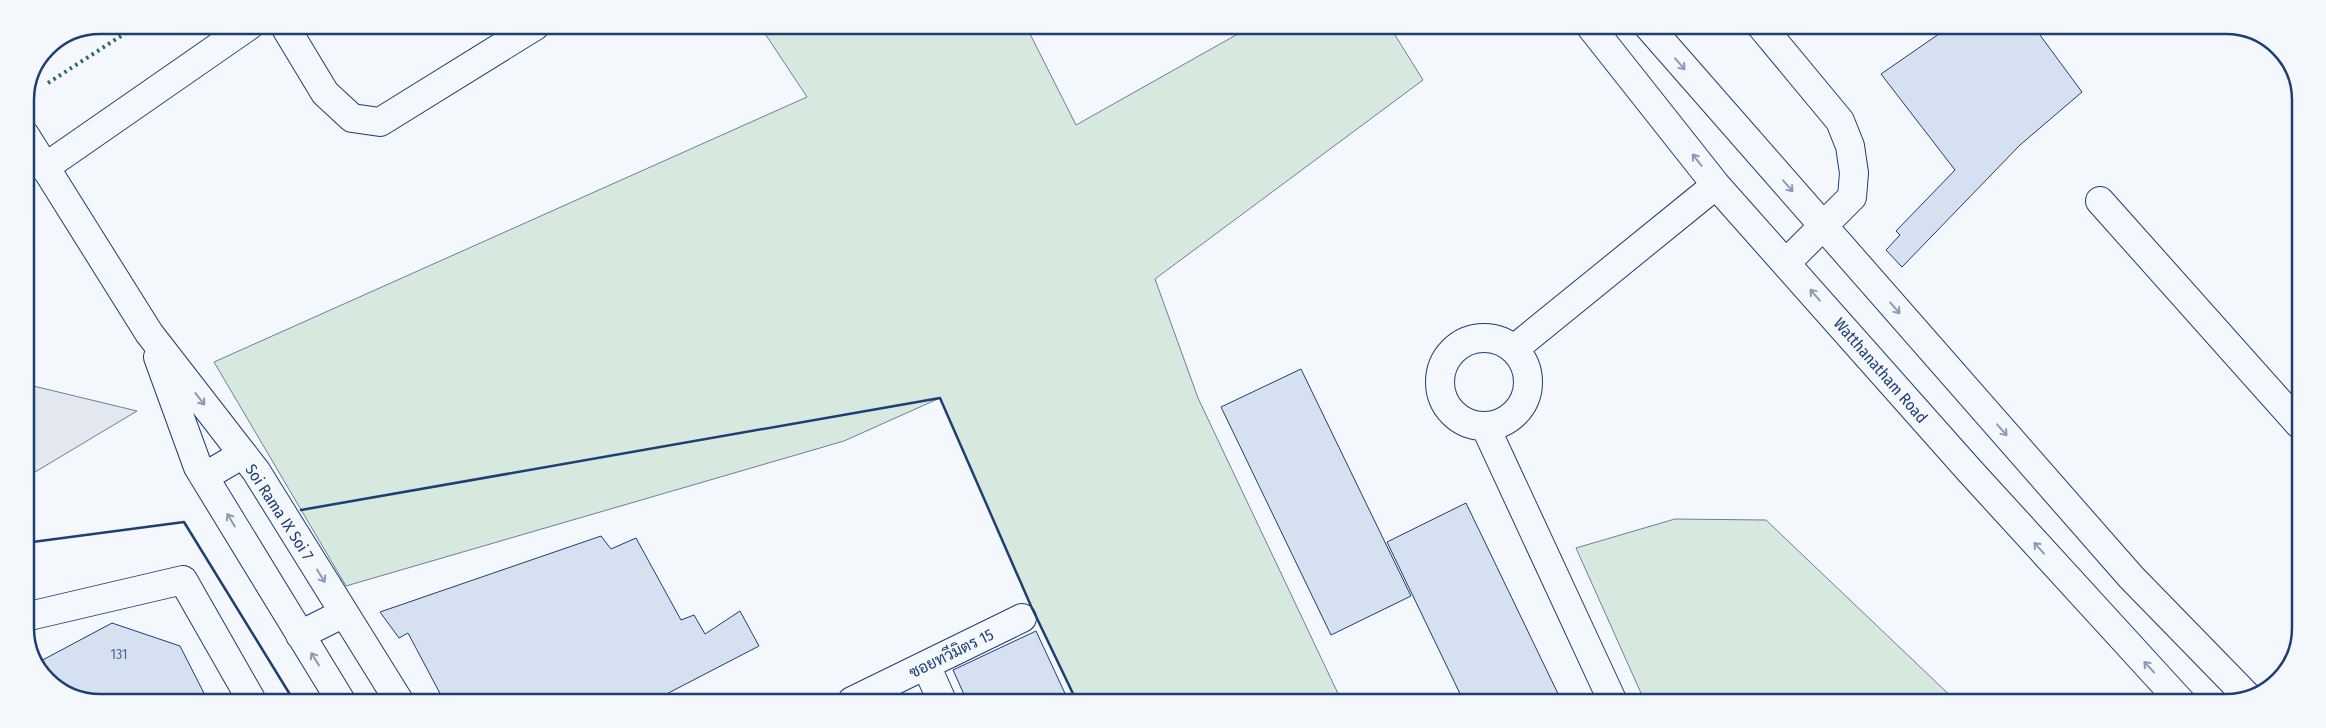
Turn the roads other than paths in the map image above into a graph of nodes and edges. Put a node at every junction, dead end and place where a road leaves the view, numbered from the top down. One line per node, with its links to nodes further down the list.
1 (237, 34): 8 (street)
2 (289, 34): 3 (street)
3 (522, 34)
4 (1596, 34): 9 (street, Watthanatham Road, one-way to 4)
5 (1654, 34): 11 (street, one-way to 11)
6 (1768, 34): 11 (street)
7 (34, 151): 8 (street, Soi Rama IX Soi 7)
8 (44, 168): 13 (street, Soi Rama IX Soi 7)
9 (1716, 185): 12 (street, Watthanatham Road); 14 (street)
10 (2100, 201): 15 (street)
11 (1824, 227): 12 (street); 24 (street, one-way to 24)
12 (1786, 263): 31 (street, Watthanatham Road, one-way to 12)
13 (149, 332): 17 (street, Soi Rama IX Soi 7, one-way to 17); 18 (street, Soi Rama IX Soi 7)
14 (1514, 349): 16 (street); 16 (street)
15 (2292, 416)
16 (1485, 426): 30 (street)
17 (243, 454): 18 (street); 19 (street, Soi Rama IX Soi 7, one-way to 19)
18 (204, 477): 22 (street, Soi Rama IX Soi 7, one-way to 18)
19 (344, 613): 22 (street); 27 (street, Soi Rama IX Soi 7)
20 (34, 615): 25 (street)
21 (1022, 618): 23 (street, ซอยทวีมิตร 15)
22 (300, 635): 26 (street, Soi Rama IX Soi 7, one-way to 22)
23 (926, 666): 28 (street, ซอยทวีมิตร 15); 29 (street)
24 (2243, 692)
25 (248, 694)
26 (337, 694)
27 (395, 694)
28 (867, 694)
29 (939, 694)
30 (1609, 694)
31 (2174, 694)

